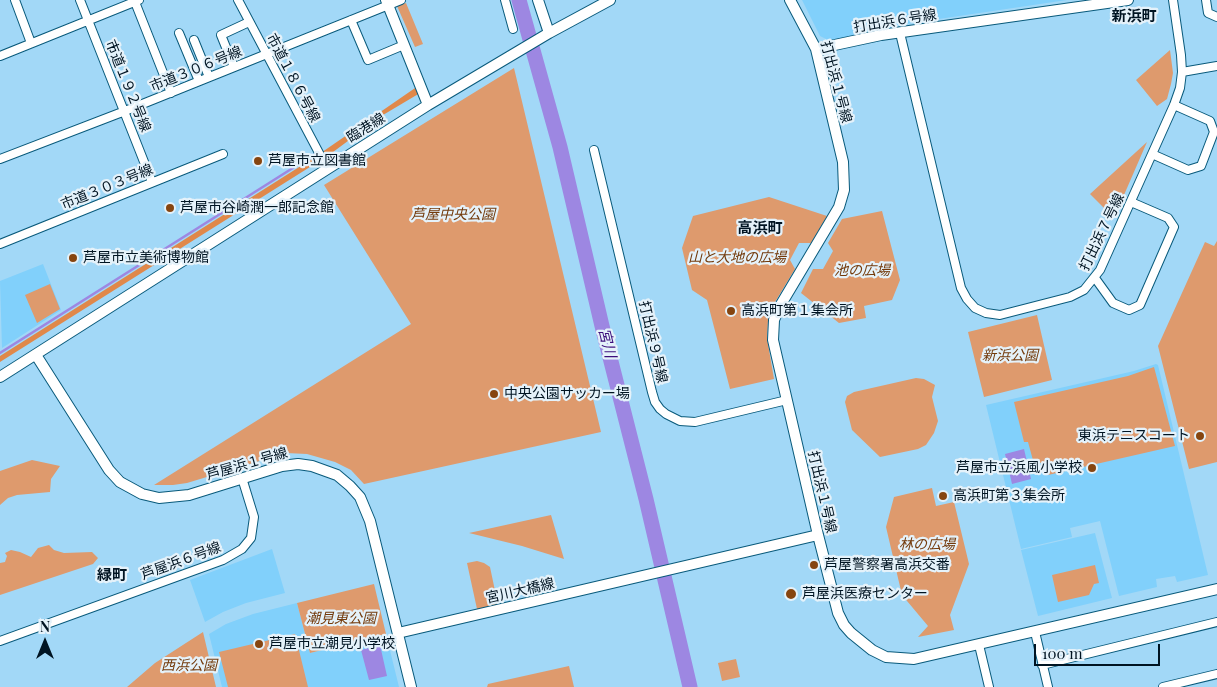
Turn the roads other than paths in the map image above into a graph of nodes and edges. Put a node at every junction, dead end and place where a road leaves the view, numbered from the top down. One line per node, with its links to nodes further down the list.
1 (15, 0): 23 (street)
2 (80, 0): 15 (street, 市道１９２号線)
3 (238, 0): 17 (street, 市道１８６号線)
4 (401, 0): 13 (street, 市道３０６号線)
5 (505, 0): 18 (street)
6 (538, 0): 21 (street)
7 (610, 0): 21 (street)
8 (790, 0): 25 (street, 打出浜１号線)
9 (1128, 0): 20 (street, 打出浜６号線)
10 (1173, 0): 30 (street, 打出浜７号線)
11 (1206, 0): 14 (street)
12 (137, 1): 15 (street); 33 (street)
13 (387, 3): 16 (street, 市道３０６号線); 24 (street)
14 (1217, 17)
15 (88, 20): 23 (street); 36 (street, 市道１９２号線)
16 (351, 20): 24 (street); 26 (street, 市道３０６号線)
17 (249, 22): 26 (street, 市道１８６号線); 29 (street)
18 (513, 29)
19 (179, 33): 32 (street)
20 (900, 33): 25 (street, 打出浜６号線); 45 (street, 打出浜７号線)
21 (546, 34): 34 (street, 臨港線)
22 (194, 40): 31 (street)
23 (31, 43): 27 (street)
24 (404, 45): 34 (street)
25 (816, 49): 48 (street, 打出浜１号線)
26 (265, 54): 29 (street, 市道３０６号線); 41 (street, 市道１８６号線)
27 (0, 56)
28 (1217, 66): 30 (street)
29 (234, 67): 31 (street, 市道３０６号線)
30 (1182, 72): 35 (street, 打出浜７号線)
31 (209, 77): 32 (street, 市道３０６号線)
32 (199, 81): 33 (street, 市道３０６号線)
33 (171, 93): 36 (street, 市道３０６号線)
34 (428, 105): 41 (street, 臨港線)
35 (1174, 105): 39 (street, 打出浜７号線); 39 (street)
36 (125, 111): 40 (street, 市道３０６号線); 42 (street, 市道１９２号線)
37 (594, 150): 48 (street, 打出浜９号線)
38 (223, 154): 42 (street, 市道３０３号線)
39 (1152, 154): 43 (street, 打出浜７号線)
40 (0, 159)
41 (327, 168): 46 (street, 臨港線)
42 (152, 182): 44 (street, 市道３０３号線)
43 (1131, 202): 45 (street, 打出浜７号線); 45 (street)
44 (0, 244)
45 (1095, 278)
46 (36, 355): 47 (street, 臨港線); 49 (street, 芦屋浜１号線)
47 (0, 377)
48 (787, 400): 50 (street, 打出浜１号線)
49 (242, 478): 54 (street, 芦屋浜１号線); 55 (street, 芦屋浜６号線)
50 (818, 535): 54 (street, 宮川大橋線); 56 (street, 打出浜１号線)
51 (1217, 589): 53 (street, 打出浜１号線)
52 (1217, 622): 57 (street)
53 (1035, 632): 56 (street, 打出浜１号線); 57 (street)
54 (398, 633): 59 (street, 芦屋浜１号線)
55 (0, 641)
56 (979, 645): 60 (street)
57 (1042, 665): 61 (street)
58 (1217, 674): 62 (street)
59 (411, 687)
60 (989, 687)
61 (1048, 687)
62 (1163, 687)

